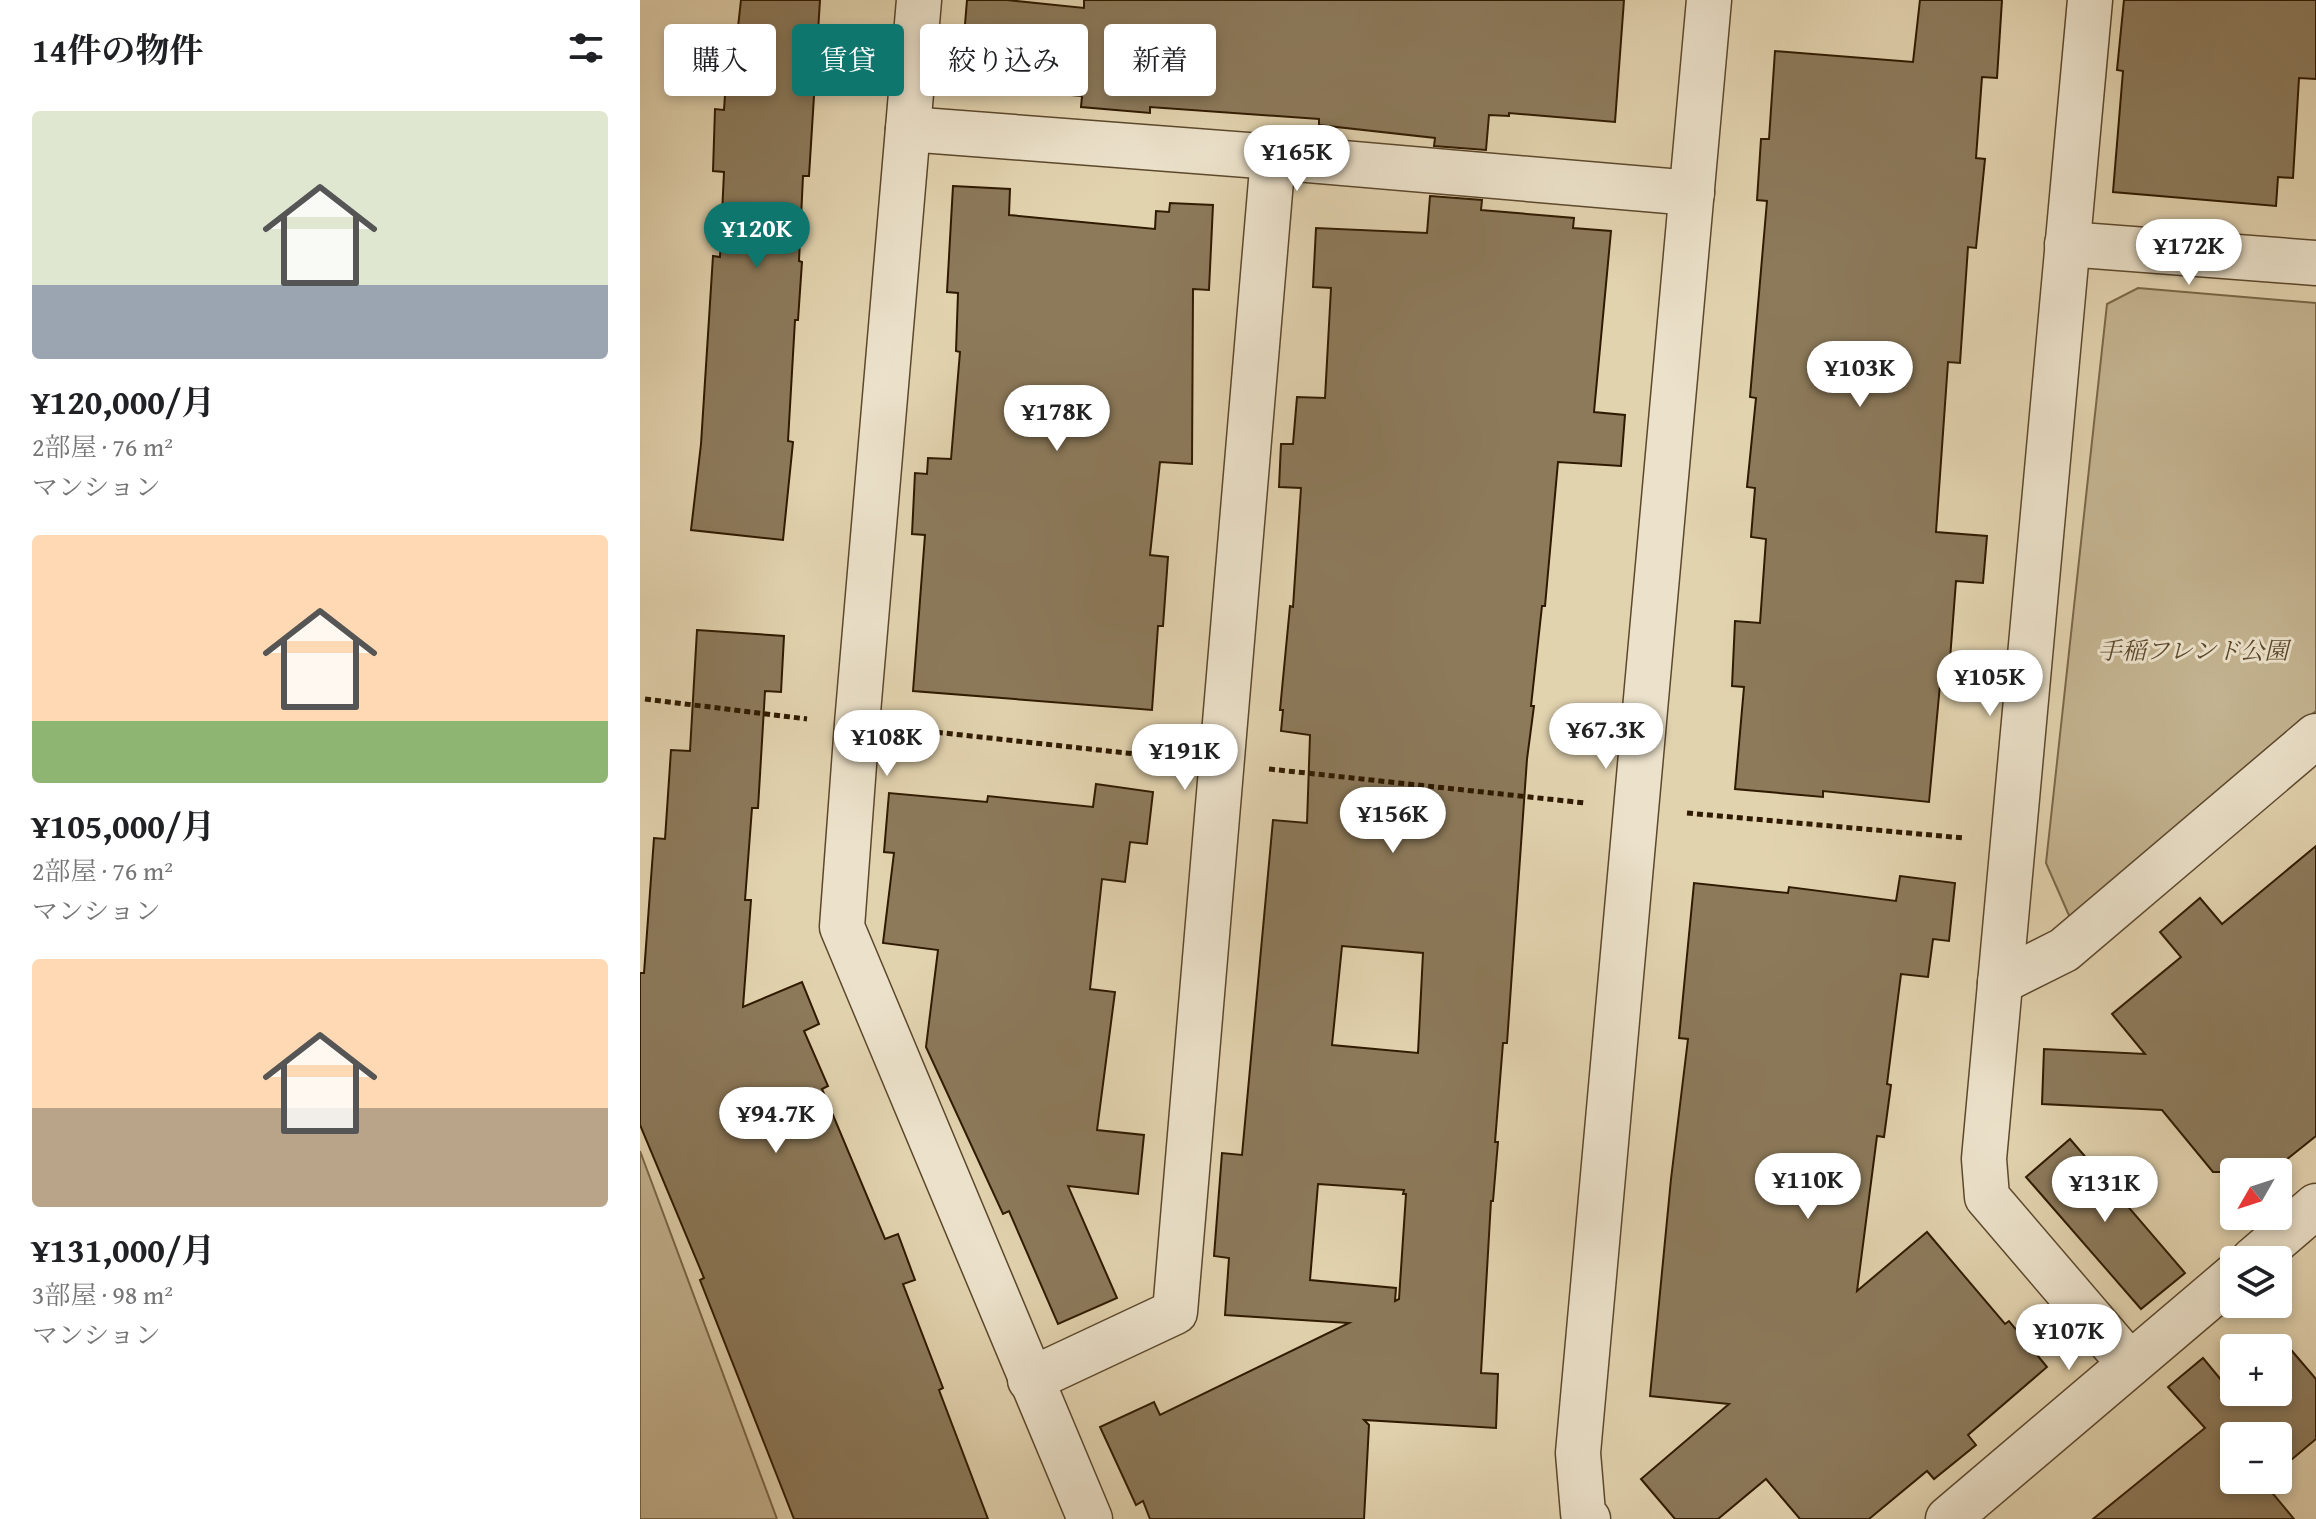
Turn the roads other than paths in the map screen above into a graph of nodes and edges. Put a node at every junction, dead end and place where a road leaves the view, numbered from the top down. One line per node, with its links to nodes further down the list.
1 (919, 0): 4 (street)
2 (1709, 0): 6 (street)
3 (2090, 0): 7 (street)
4 (908, 129): 5 (street); 15 (street)
5 (1273, 157): 6 (street); 15 (street)
6 (1692, 193): 17 (street)
7 (2067, 244): 8 (street); 10 (street)
8 (2316, 263)
9 (2316, 736): 10 (street)
10 (2000, 982): 14 (street)
11 (2316, 1206): 12 (street)
12 (2269, 1246)
13 (2220, 1288): 14 (street)
14 (2130, 1364): 18 (street)
15 (1030, 1380): 16 (street)
16 (1090, 1519)
17 (1588, 1519)
18 (1948, 1519)

